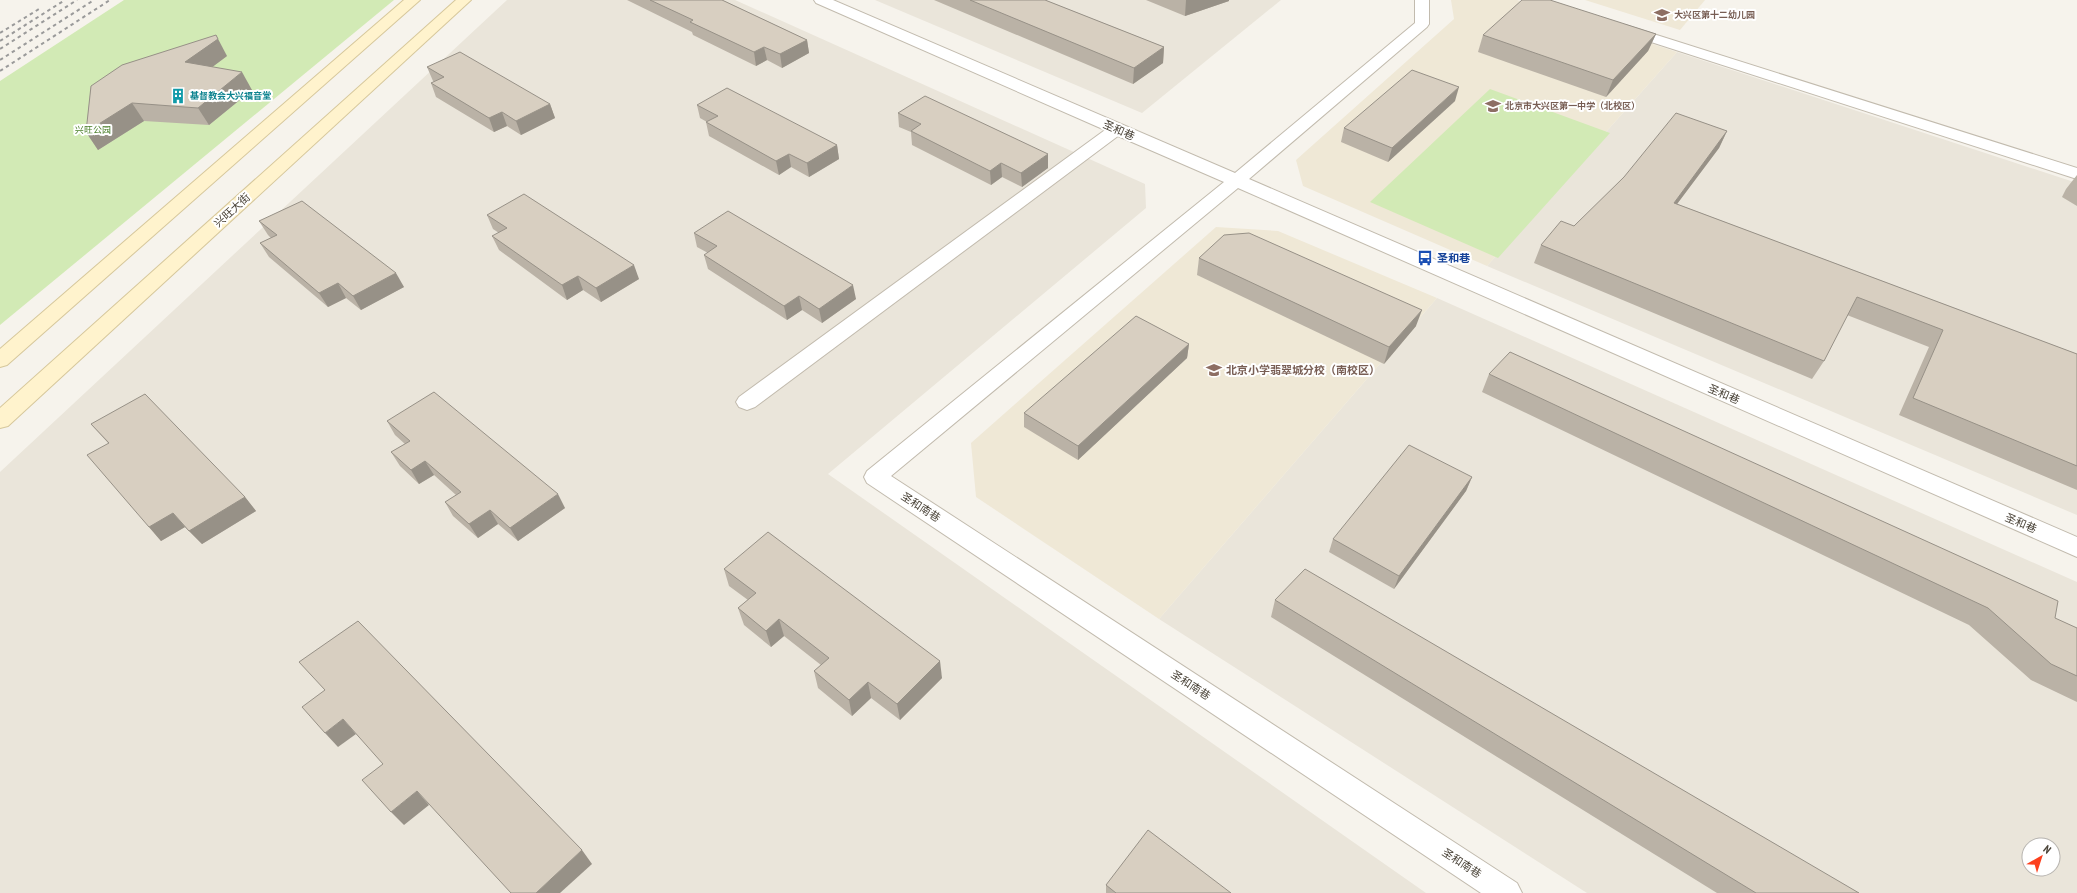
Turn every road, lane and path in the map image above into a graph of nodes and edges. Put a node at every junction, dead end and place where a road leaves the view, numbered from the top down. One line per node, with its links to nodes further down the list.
1 (413, 0): 9 (main road)
2 (464, 0): 11 (main road, 兴旺大街)
3 (821, 0): 6 (street, 圣和巷)
4 (1422, 0): 8 (street)
5 (1609, 24): 7 (street)
6 (1117, 129): 8 (street, 圣和巷); 10 (street)
7 (2077, 174)
8 (1236, 181): 12 (street, 圣和巷); 13 (street, 圣和南巷)
9 (0, 360)
10 (747, 402)
11 (0, 420)
12 (2077, 547)
13 (1507, 893)

